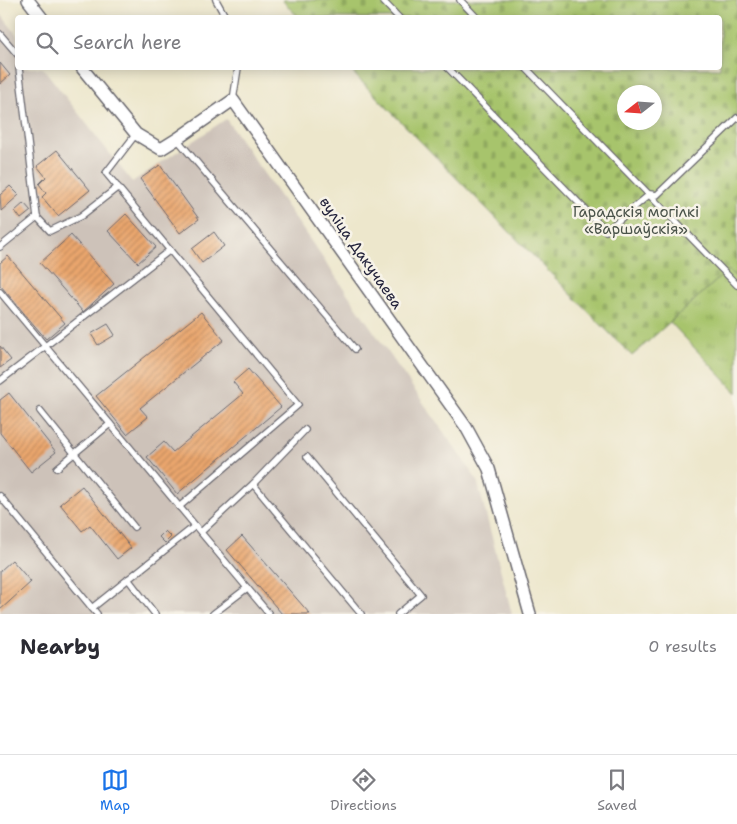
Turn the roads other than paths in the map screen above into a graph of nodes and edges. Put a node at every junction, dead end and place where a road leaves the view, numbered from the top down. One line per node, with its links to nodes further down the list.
1 (28, 0): 5 (street)
2 (216, 0): 6 (lane)
3 (382, 0): 7 (lane)
4 (460, 0): 8 (lane)
5 (40, 15)
6 (224, 15)
7 (396, 15)
8 (475, 15)
9 (0, 34): 10 (lane)
10 (15, 52)
11 (19, 70): 22 (lane)
12 (84, 70): 18 (street)
13 (238, 70): 16 (lane)
14 (450, 70): 21 (lane)
15 (528, 70): 21 (lane)
16 (233, 100): 19 (street); 51 (street, вуліца Дакучаева)
17 (737, 118): 21 (lane)
18 (136, 134): 19 (street); 20 (lane)
19 (178, 139): 28 (lane)
20 (118, 187): 22 (lane); 24 (lane)
21 (650, 194): 25 (lane)
22 (37, 217): 23 (lane)
23 (0, 247)
24 (170, 250): 27 (lane); 38 (lane)
25 (737, 285)
26 (0, 292): 27 (lane)
27 (45, 346): 29 (lane); 31 (lane)
28 (355, 349)
29 (0, 381)
30 (40, 411): 33 (lane)
31 (110, 424): 33 (lane); 38 (lane)
32 (305, 430): 36 (lane)
33 (74, 454): 35 (lane); 40 (lane)
34 (307, 457): 50 (lane)
35 (57, 468)
36 (253, 484): 41 (lane); 49 (lane)
37 (0, 496): 44 (lane)
38 (179, 507): 39 (lane)
39 (195, 526): 41 (lane); 42 (lane)
40 (134, 527)
41 (200, 532): 43 (lane)
42 (128, 579): 44 (lane); 46 (lane)
43 (247, 588): 47 (lane); 48 (lane)
44 (92, 608): 45 (lane)
45 (97, 614)
46 (154, 614)
47 (213, 614)
48 (268, 614)
49 (362, 614)
50 (398, 614)
51 (530, 614)

